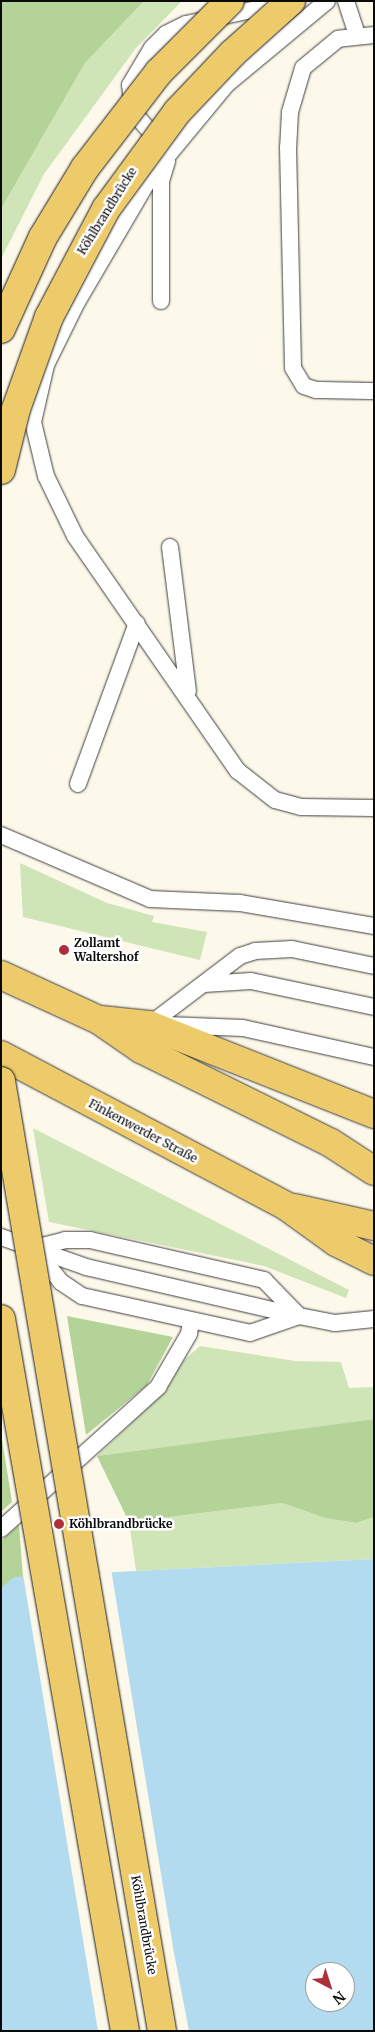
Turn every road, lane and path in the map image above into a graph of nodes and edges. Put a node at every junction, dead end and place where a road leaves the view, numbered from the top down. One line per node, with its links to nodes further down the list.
1 (230, 1): 9 (main road, bridge)
2 (291, 1): 7 (lane); 11 (main road, Köhlbrandbrücke, bridge)
3 (327, 1): 7 (lane)
4 (346, 1): 5 (lane)
5 (357, 35): 6 (lane); 10 (lane)
6 (374, 35)
7 (170, 152): 8 (lane); 13 (lane)
8 (161, 301)
9 (1, 329)
10 (374, 391)
11 (1, 470)
12 (170, 547): 14 (lane)
13 (137, 624): 14 (lane); 15 (lane)
14 (188, 695): 16 (lane)
15 (78, 784)
16 (374, 808)
17 (1, 835): 18 (lane)
18 (374, 926)
19 (374, 966): 21 (lane)
20 (1, 975): 23 (main road)
21 (202, 984): 22 (lane); 24 (lane)
22 (374, 1007)
23 (99, 1020): 24 (main road); 29 (main road)
24 (149, 1025): 26 (lane); 28 (main road)
25 (1, 1055): 32 (main road, Finkenwerder Straße)
26 (374, 1056)
27 (1, 1081): 43 (main road, Köhlbrandbrücke, bridge)
28 (374, 1114)
29 (331, 1143): 30 (main road); 31 (main road)
30 (374, 1155)
31 (374, 1171)
32 (286, 1206): 33 (main road, Finkenwerder Straße); 36 (main road, Finkenwerder Straße)
33 (374, 1226)
34 (1, 1237): 35 (lane)
35 (34, 1248): 37 (lane); 37 (lane); 40 (lane)
36 (374, 1261)
37 (299, 1316): 39 (lane); 40 (lane)
38 (1, 1319): 42 (main road, bridge)
39 (374, 1319)
40 (192, 1322): 41 (lane)
41 (1, 1529)
42 (125, 2031)
43 (162, 2031)

